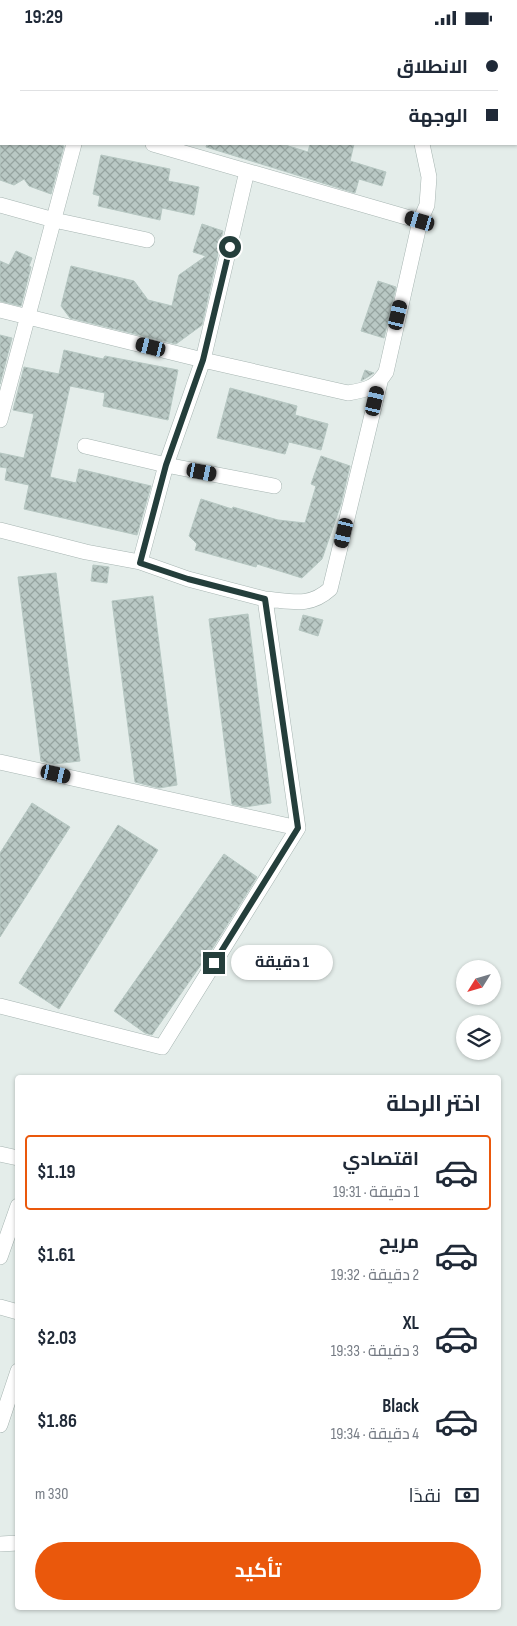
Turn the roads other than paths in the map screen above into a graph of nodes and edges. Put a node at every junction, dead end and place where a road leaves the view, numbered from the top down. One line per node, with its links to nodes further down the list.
1 (74, 145): 6 (street)
2 (156, 145): 4 (street)
3 (418, 145): 7 (street)
4 (247, 171): 7 (street); 11 (street)
5 (0, 205): 6 (street)
6 (54, 220): 8 (street); 10 (street)
7 (420, 221): 12 (street)
8 (147, 240)
9 (0, 310): 10 (street)
10 (28, 316): 11 (street); 13 (street)
11 (203, 360): 12 (street); 15 (street)
12 (380, 382): 19 (street)
13 (0, 420)
14 (85, 446): 15 (street)
15 (166, 465): 16 (street); 18 (street)
16 (274, 486)
17 (0, 530): 18 (street)
18 (140, 563): 19 (street)
19 (265, 599): 21 (street)
20 (0, 762): 21 (street)
21 (298, 828): 22 (street)
22 (0, 1007)
23 (0, 1154): 24 (street)
24 (15, 1157)
25 (15, 1214): 26 (street)
26 (0, 1257)
27 (0, 1307): 28 (street)
28 (15, 1311)
29 (15, 1380): 30 (street)
30 (0, 1425)
31 (15, 1543): 32 (street)
32 (0, 1544)

